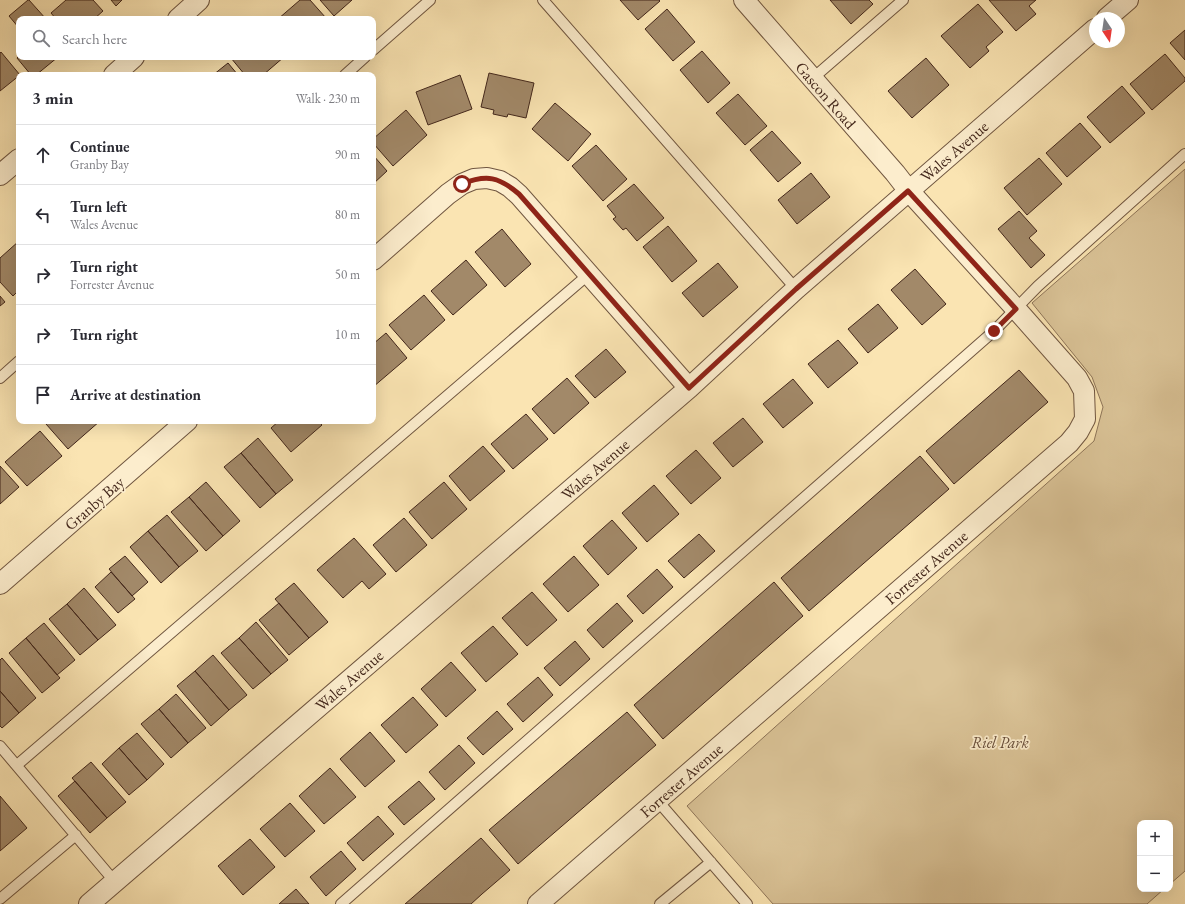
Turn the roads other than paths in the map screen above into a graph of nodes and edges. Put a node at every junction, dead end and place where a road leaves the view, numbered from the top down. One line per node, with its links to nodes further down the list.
1 (199, 0): 8 (street)
2 (430, 0): 10 (lane)
3 (543, 0): 22 (lane)
4 (744, 0): 15 (street, Gascon Road)
5 (902, 0): 15 (lane)
6 (1128, 0): 7 (street)
7 (1114, 12)
8 (181, 16)
9 (1089, 34): 19 (street, Wales Avenue)
10 (376, 47)
11 (131, 60): 13 (street)
12 (362, 60): 14 (lane)
13 (117, 72)
14 (348, 72)
15 (812, 79): 19 (street, Gascon Road)
16 (1185, 154): 23 (lane)
17 (16, 161): 18 (street)
18 (0, 175)
19 (908, 191): 22 (street, Wales Avenue); 23 (street, Forrester Avenue)
20 (376, 257): 21 (street)
21 (589, 274): 26 (street); 30 (lane)
22 (796, 289): 26 (street, Wales Avenue)
23 (1016, 309): 31 (street, Forrester Avenue); 37 (lane)
24 (16, 364): 25 (lane)
25 (0, 378)
26 (689, 388): 34 (street, Wales Avenue)
27 (185, 424): 28 (street, Granby Bay)
28 (0, 584)
29 (0, 746): 30 (lane)
30 (16, 765): 32 (lane)
31 (657, 800): 33 (lane); 38 (street, Forrester Avenue)
32 (76, 835): 34 (lane); 35 (lane)
33 (711, 862): 39 (lane); 40 (lane)
34 (115, 882): 36 (street, Wales Avenue)
35 (0, 899)
36 (90, 904)
37 (341, 904)
38 (538, 904)
39 (660, 904)
40 (747, 904)

